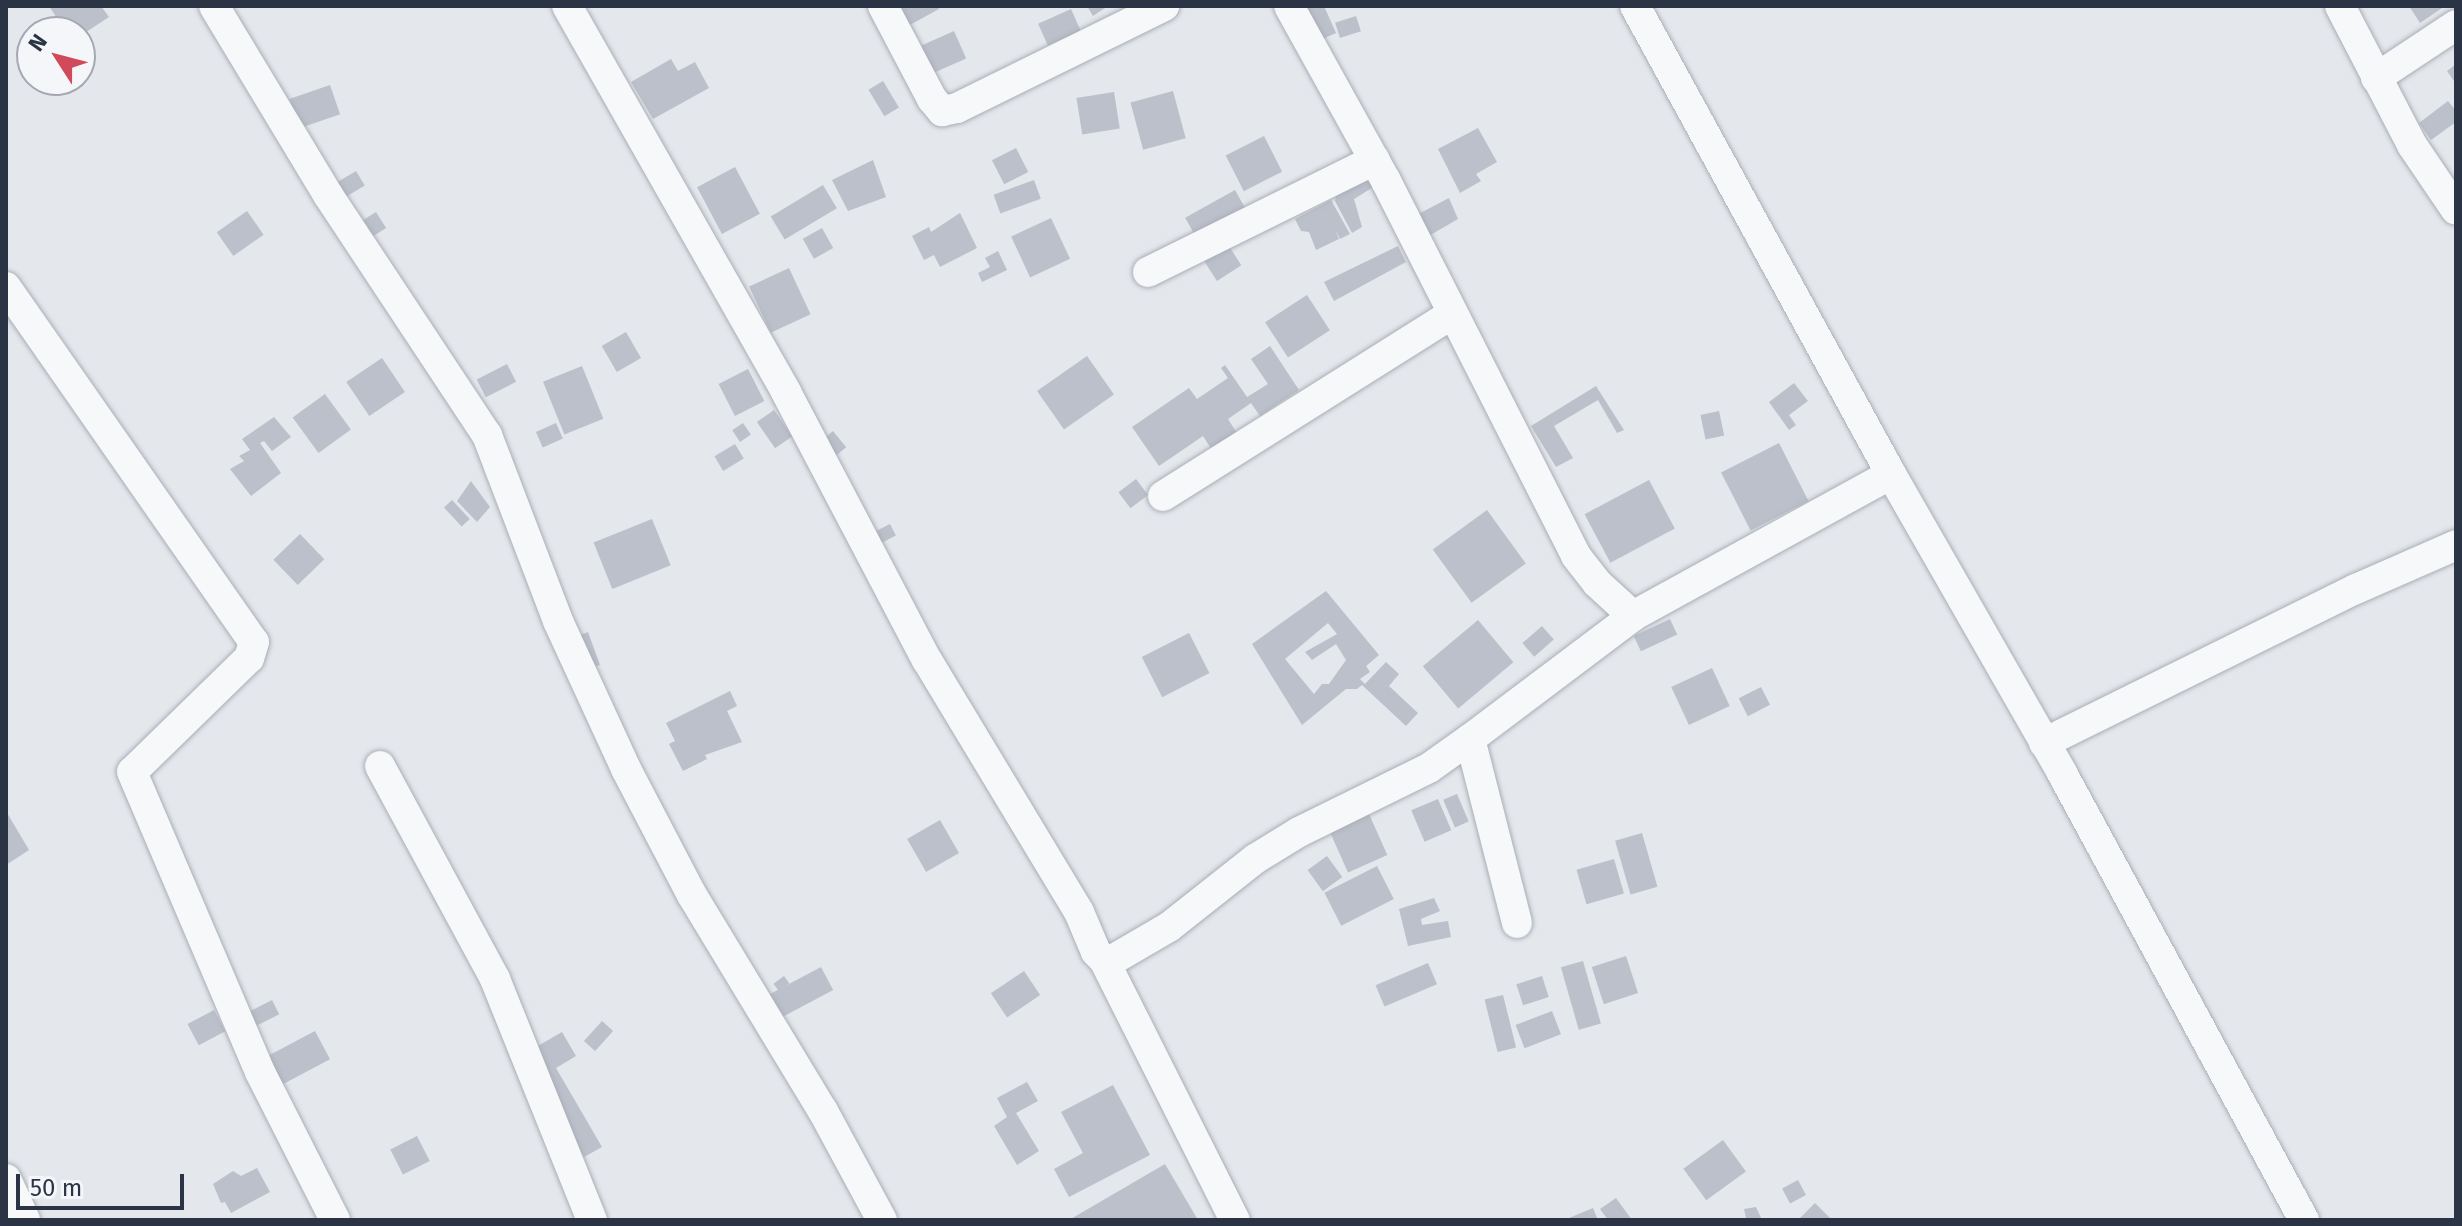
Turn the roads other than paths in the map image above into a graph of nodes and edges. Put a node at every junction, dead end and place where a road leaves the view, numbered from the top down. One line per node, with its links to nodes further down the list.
1 (214, 6): 28 (street)
2 (567, 6): 23 (street)
3 (883, 6): 4 (street)
4 (1164, 6)
5 (1289, 6): 10 (street)
6 (1635, 6): 15 (street)
7 (2340, 6): 9 (street)
8 (2456, 25): 9 (street)
9 (2376, 78): 11 (street)
10 (1375, 160): 12 (street); 14 (street)
11 (2456, 210)
12 (1148, 272)
13 (6, 287): 26 (street)
14 (1452, 314): 16 (street); 18 (street)
15 (1891, 474): 18 (street); 20 (street)
16 (1163, 496)
17 (2456, 545): 20 (street)
18 (1633, 616): 19 (street)
19 (1470, 739): 22 (street); 23 (street)
20 (2044, 743): 30 (street)
21 (380, 766): 27 (street)
22 (1517, 923)
23 (1104, 960): 29 (street)
24 (6, 1179): 25 (street)
25 (25, 1220)
26 (335, 1220)
27 (592, 1220)
28 (882, 1220)
29 (1235, 1220)
30 (2304, 1220)

